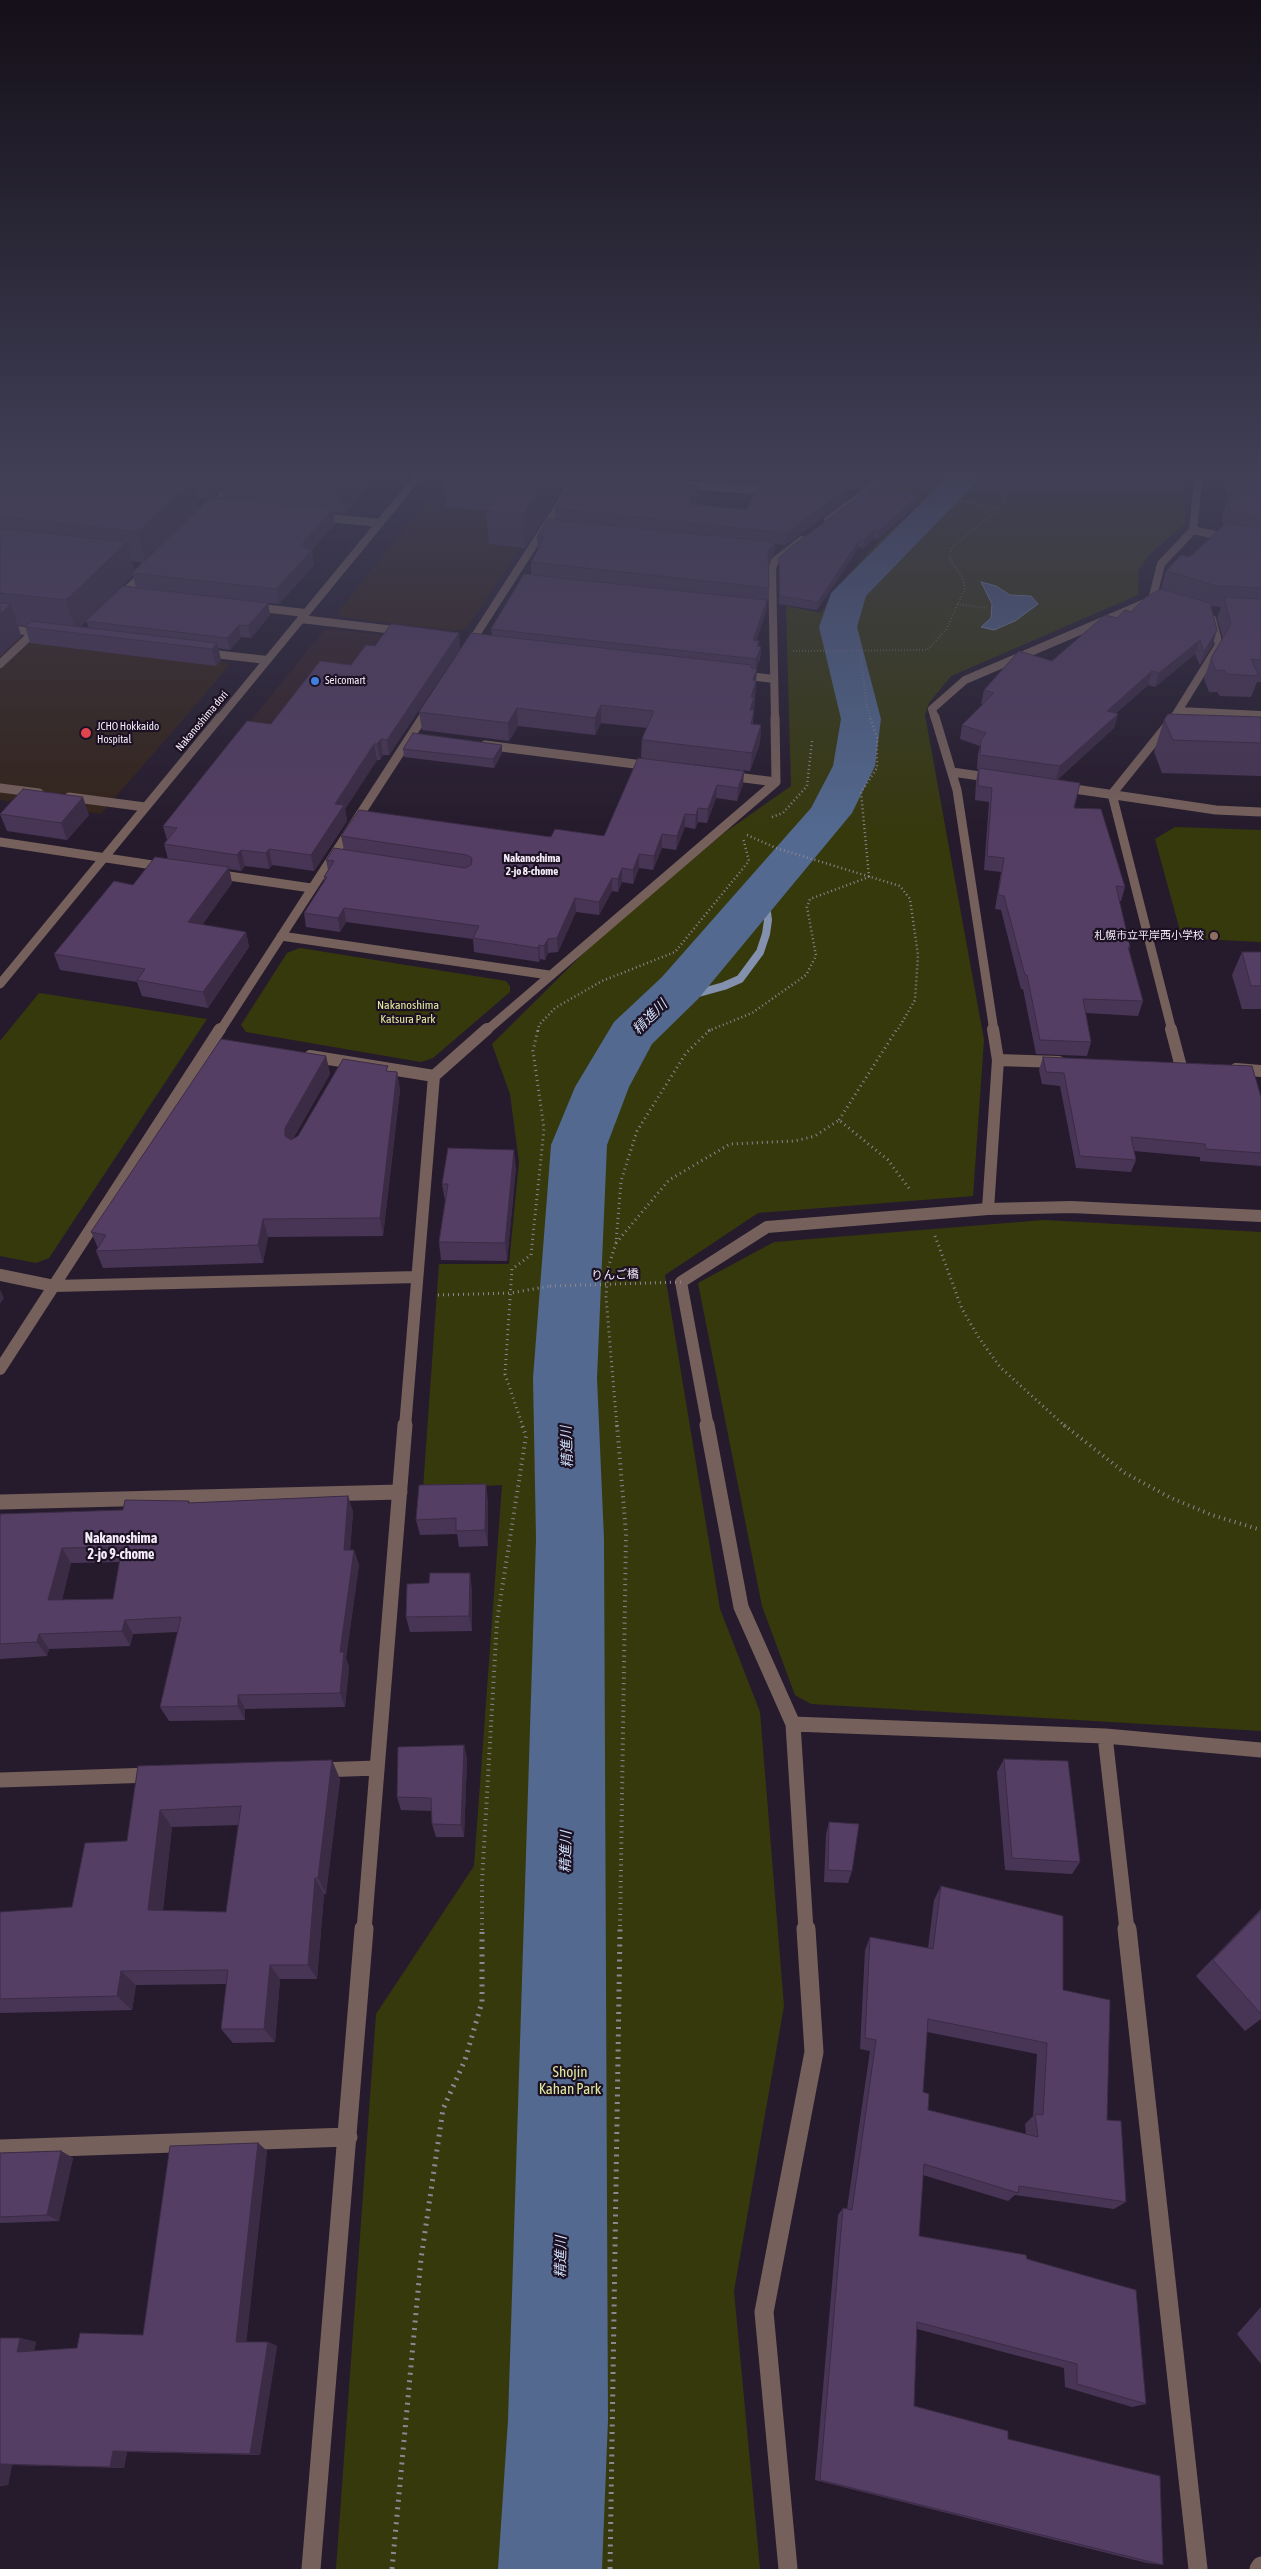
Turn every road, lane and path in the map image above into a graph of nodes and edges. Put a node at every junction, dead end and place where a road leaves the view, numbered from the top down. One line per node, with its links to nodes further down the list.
1 (129, 593): 8 (street)
2 (322, 593): 12 (street, Nakanoshima dori)
3 (507, 593): 17 (street)
4 (770, 593): 24 (street)
5 (962, 593): 7 (path)
6 (1156, 593): 32 (street)
7 (957, 604): 10 (path); 20 (path)
8 (110, 606)
9 (242, 606): 12 (street)
10 (987, 608)
11 (1219, 612): 26 (street)
12 (303, 616): 15 (street); 21 (street, Nakanoshima dori)
13 (0, 628): 14 (street)
14 (34, 632): 16 (street); 22 (street)
15 (414, 632)
16 (52, 634)
17 (470, 644)
18 (784, 650): 20 (path)
19 (194, 651): 21 (street)
20 (860, 651): 47 (path)
21 (267, 660): 39 (street, Nakanoshima dori)
22 (0, 664)
23 (734, 675): 24 (street)
24 (774, 679): 35 (street)
25 (437, 694): 28 (street)
26 (1179, 711): 27 (street); 38 (street)
27 (1261, 715)
28 (410, 735): 29 (street); 42 (street)
29 (421, 737)
30 (470, 743): 31 (street)
31 (664, 768)
32 (952, 772): 34 (street); 55 (street)
33 (720, 775): 35 (street)
34 (1009, 780)
35 (776, 782): 50 (street)
36 (1046, 785): 38 (street)
37 (0, 788): 39 (street)
38 (1112, 794): 40 (street); 57 (street)
39 (145, 808): 44 (street, Nakanoshima dori)
40 (1261, 812)
41 (0, 842): 44 (street)
42 (332, 855): 43 (street); 48 (street)
43 (344, 857)
44 (104, 858): 45 (street); 51 (street, Nakanoshima dori)
45 (172, 868)
46 (201, 872): 48 (street)
47 (869, 877): 61 (path); 66 (path); 71 (path)
48 (311, 888): 49 (street)
49 (281, 936): 50 (street); 52 (street)
50 (549, 975): 60 (street)
51 (0, 984)
52 (214, 1040): 53 (street); 70 (street)
53 (227, 1042)
54 (300, 1054): 60 (street)
55 (998, 1060): 56 (street); 62 (street)
56 (1075, 1063)
57 (1180, 1067)
58 (1225, 1069): 59 (street)
59 (1261, 1070)
60 (434, 1076): 68 (street)
61 (839, 1120): 63 (path); 66 (path)
62 (988, 1209): 63 (street); 64 (street)
63 (928, 1214): 69 (street)
64 (1261, 1216)
65 (936, 1238): 76 (path)
66 (616, 1243): 88 (path)
67 (0, 1275): 70 (street)
68 (417, 1277): 70 (street); 74 (street)
69 (681, 1282): 71 (path, りんご橋, bridge); 77 (street)
70 (54, 1286): 73 (street)
71 (511, 1293): 72 (path, りんご橋); 87 (path)
72 (432, 1295)
73 (0, 1369)
74 (400, 1492): 75 (street); 80 (street)
75 (0, 1502)
76 (1261, 1530)
77 (793, 1724): 78 (street); 89 (street)
78 (1105, 1736): 79 (street); 90 (street)
79 (1261, 1750)
80 (377, 1768): 81 (street); 84 (street)
81 (307, 1770)
82 (168, 1774): 83 (street)
83 (0, 1780)
84 (348, 2137): 85 (street); 86 (street)
85 (0, 2149)
86 (311, 2569)
87 (392, 2569)
88 (610, 2569)
89 (788, 2569)
90 (1198, 2569)

